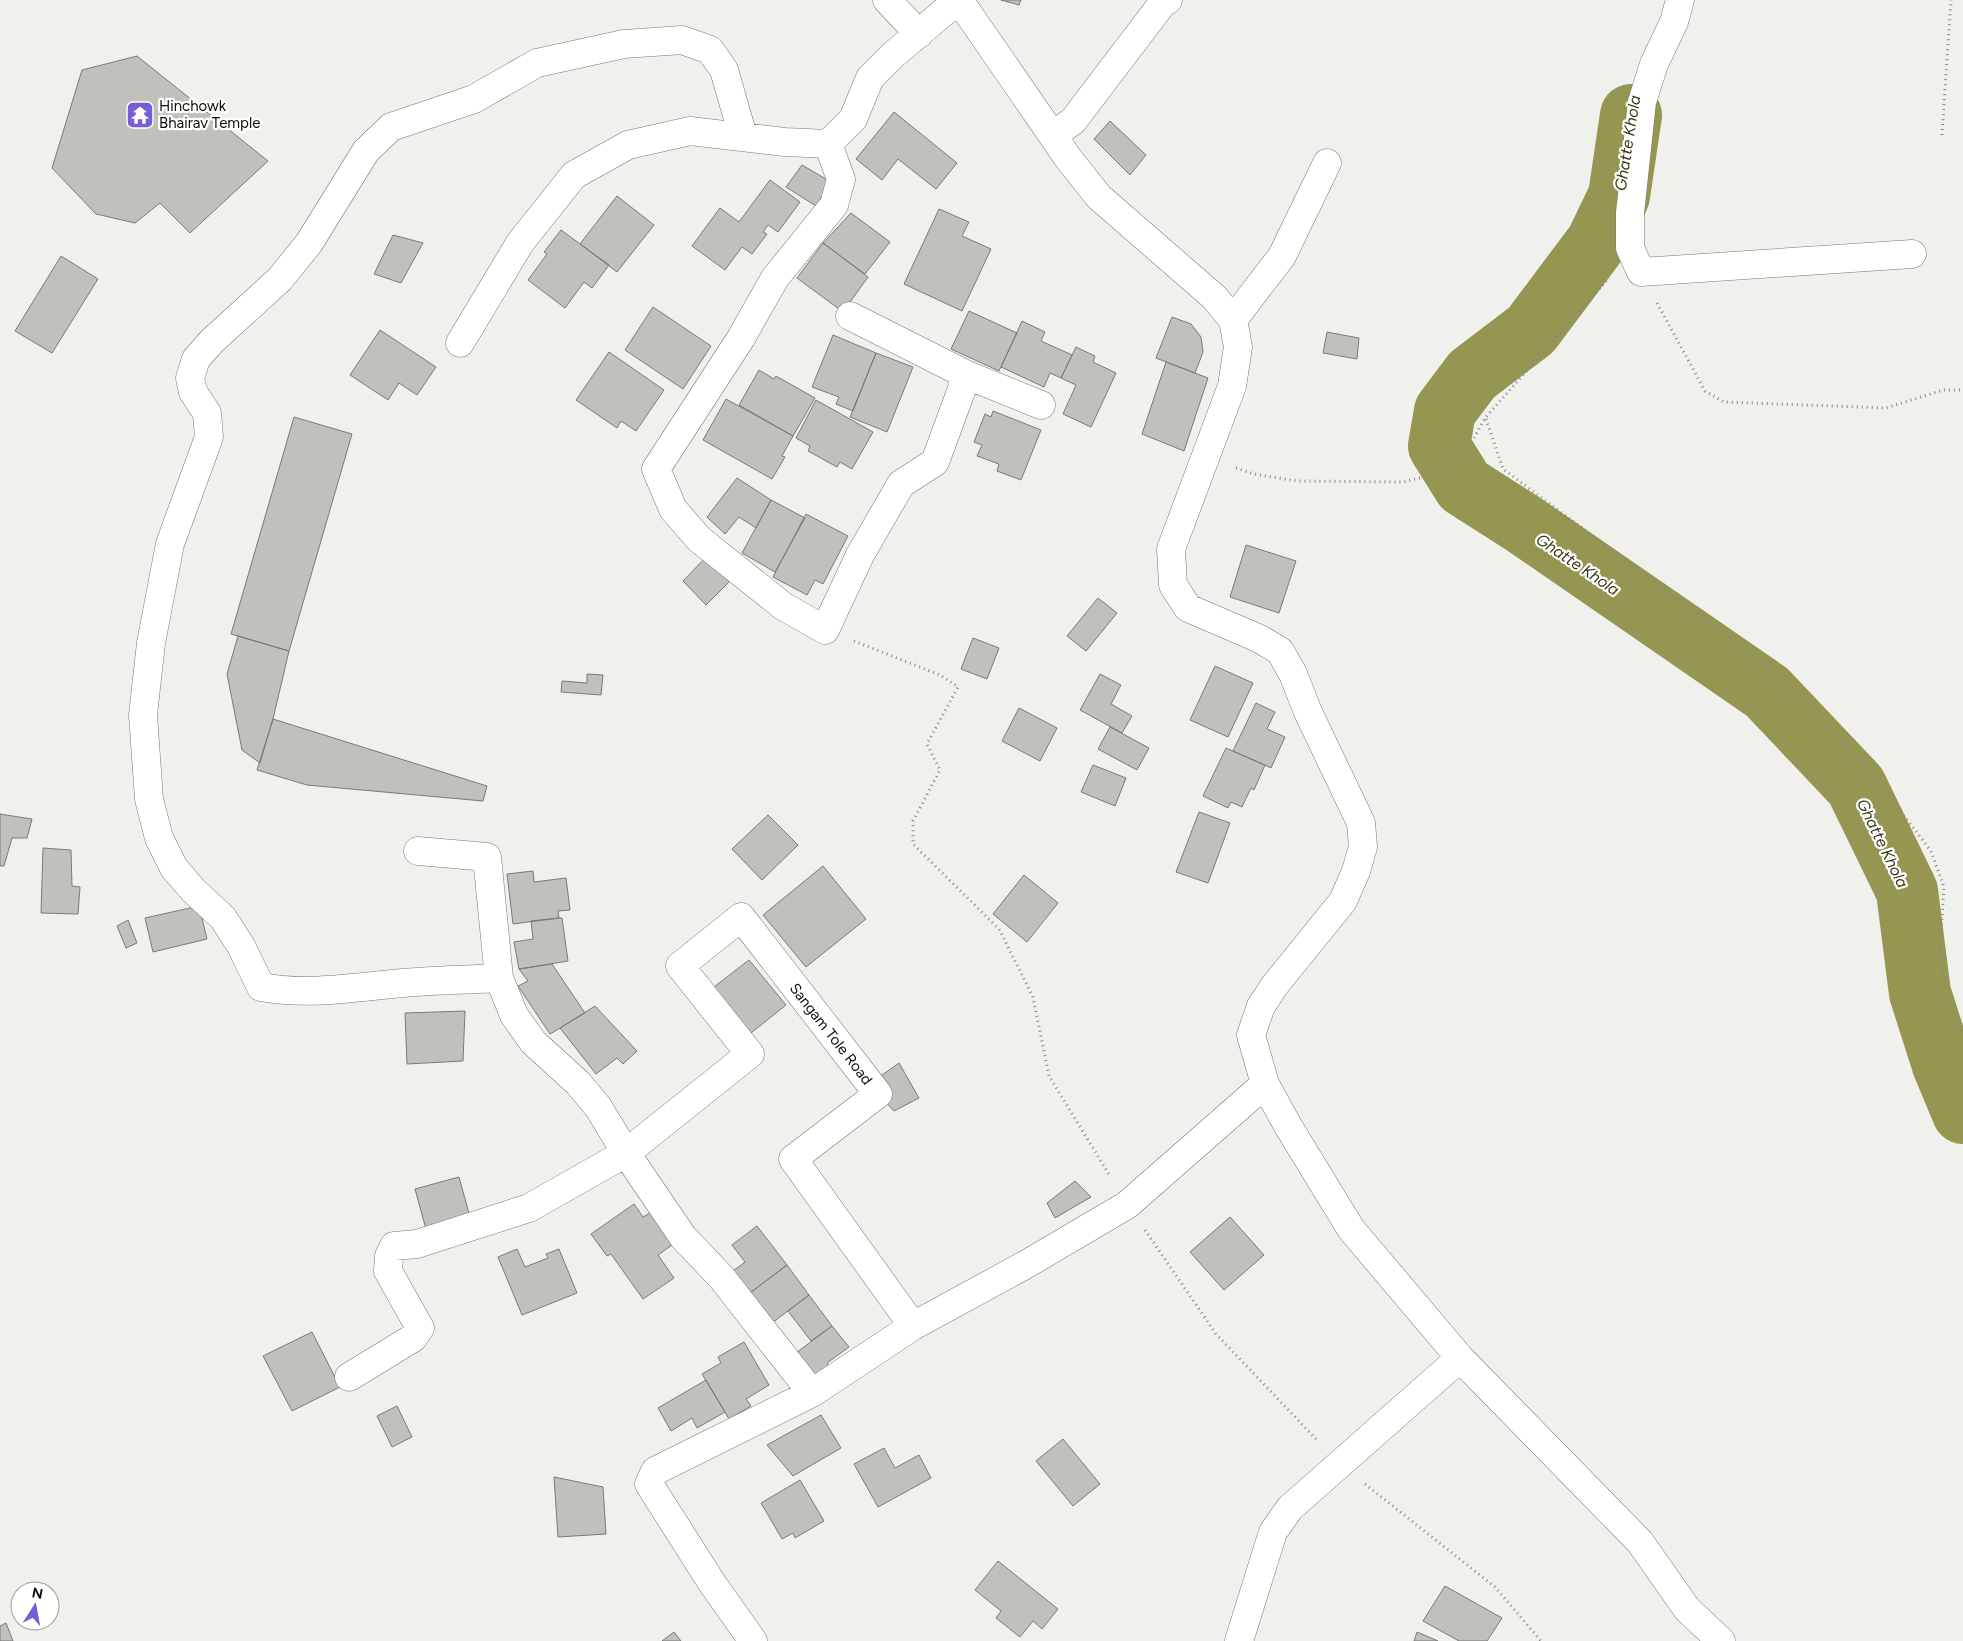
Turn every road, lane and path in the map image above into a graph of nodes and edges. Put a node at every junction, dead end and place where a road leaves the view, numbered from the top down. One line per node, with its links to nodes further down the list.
1 (887, 0): 6 (street)
2 (959, 0): 6 (street); 7 (street)
3 (1168, 0): 7 (street)
4 (1680, 0): 13 (street)
5 (1951, 0): 8 (path)
6 (919, 34): 10 (street)
7 (1053, 135): 15 (street)
8 (1942, 135)
9 (743, 136): 10 (street); 16 (street); 24 (street)
10 (828, 144): 22 (street)
11 (1326, 163): 15 (street)
12 (1912, 254): 13 (street)
13 (1641, 272): 18 (path); 20 (path)
14 (850, 316): 17 (street)
15 (1233, 320): 21 (street)
16 (460, 344)
17 (967, 375): 19 (street); 22 (street)
18 (1963, 390)
19 (1041, 405)
20 (1485, 418): 21 (path); 25 (path)
21 (1206, 458): 26 (street)
22 (825, 630): 28 (path)
23 (418, 851): 24 (street)
24 (499, 978): 27 (street)
25 (1963, 1034)
26 (1265, 1084): 28 (street); 30 (street)
27 (626, 1153): 29 (street, Sangam Tole Road); 31 (street); 32 (street)
28 (1127, 1205): 29 (street); 33 (path)
29 (913, 1326): 32 (street)
30 (1460, 1358): 33 (street); 37 (street)
31 (349, 1377)
32 (812, 1393): 34 (street)
33 (1340, 1464): 35 (street); 36 (path)
34 (753, 1641)
35 (1239, 1641)
36 (1541, 1641)
37 (1721, 1641)

